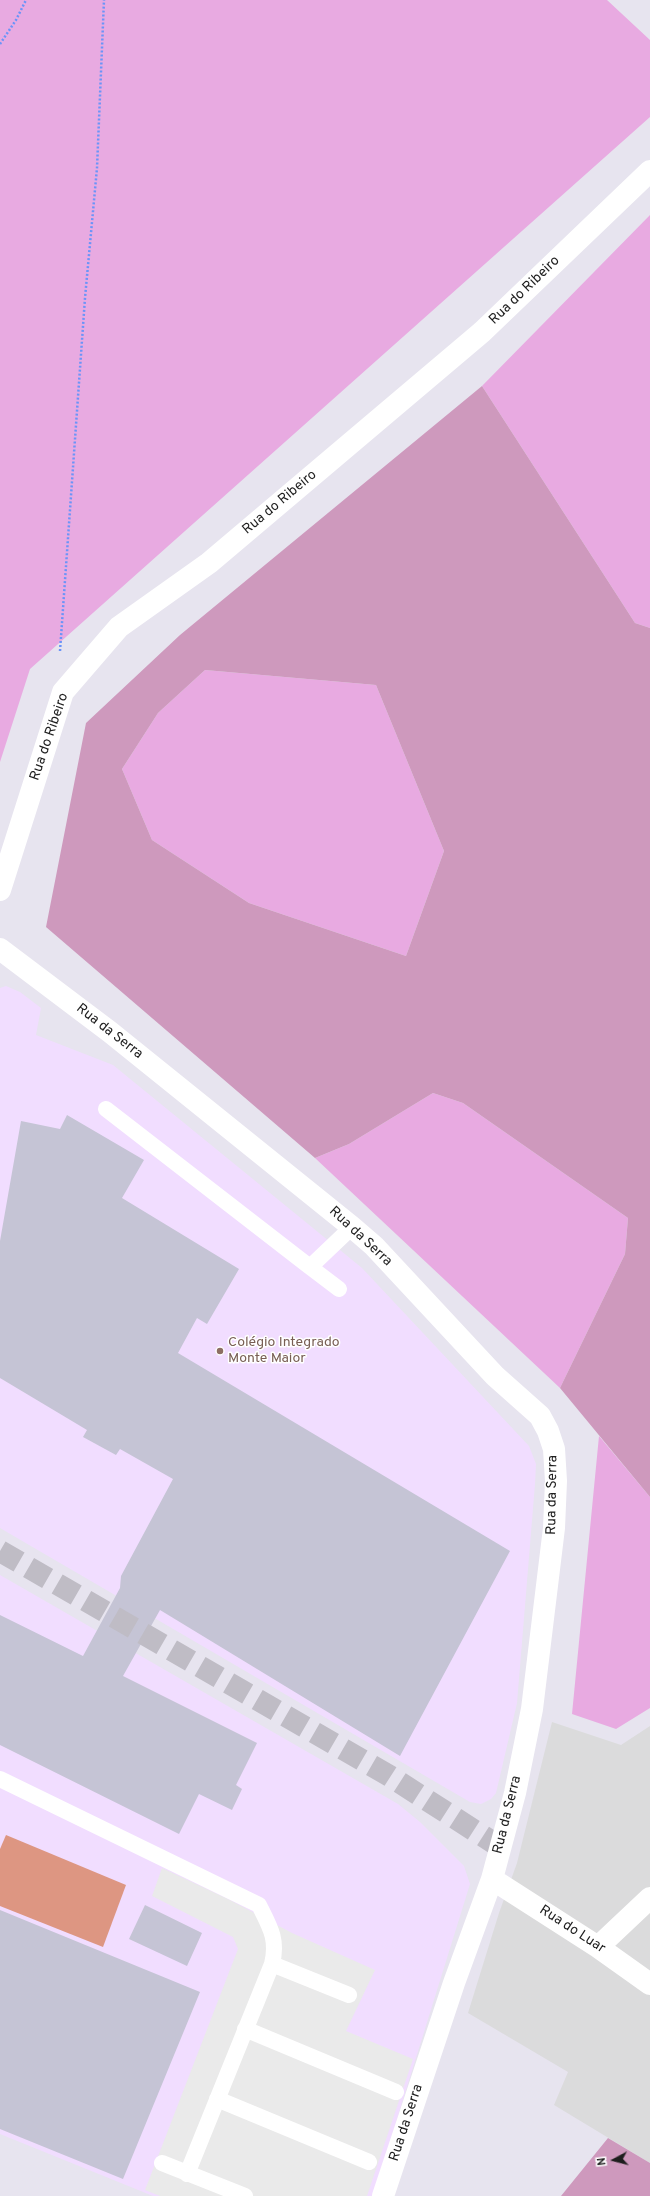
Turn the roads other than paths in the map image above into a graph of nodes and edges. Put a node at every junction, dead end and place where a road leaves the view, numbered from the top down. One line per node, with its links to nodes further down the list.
1 (650, 171): 2 (street, Rua do Ribeiro)
2 (0, 890)
3 (0, 949): 5 (street, Rua da Serra)
4 (106, 1109): 6 (lane)
5 (352, 1227): 6 (lane); 9 (street, Rua da Serra)
6 (310, 1267): 7 (lane)
7 (339, 1289)
8 (0, 1779): 12 (lane)
9 (492, 1879): 11 (street, Rua do Luar); 22 (street, Rua da Serra)
10 (650, 1898): 11 (street)
11 (598, 1947): 13 (street, Rua do Luar)
12 (272, 1964): 14 (lane); 15 (lane)
13 (650, 1984)
14 (349, 1995)
15 (245, 2029): 16 (lane); 17 (lane)
16 (396, 2092)
17 (217, 2099): 18 (lane); 20 (lane)
18 (370, 2162)
19 (162, 2163): 20 (lane)
20 (187, 2174): 21 (lane)
21 (245, 2196)
22 (383, 2196)

